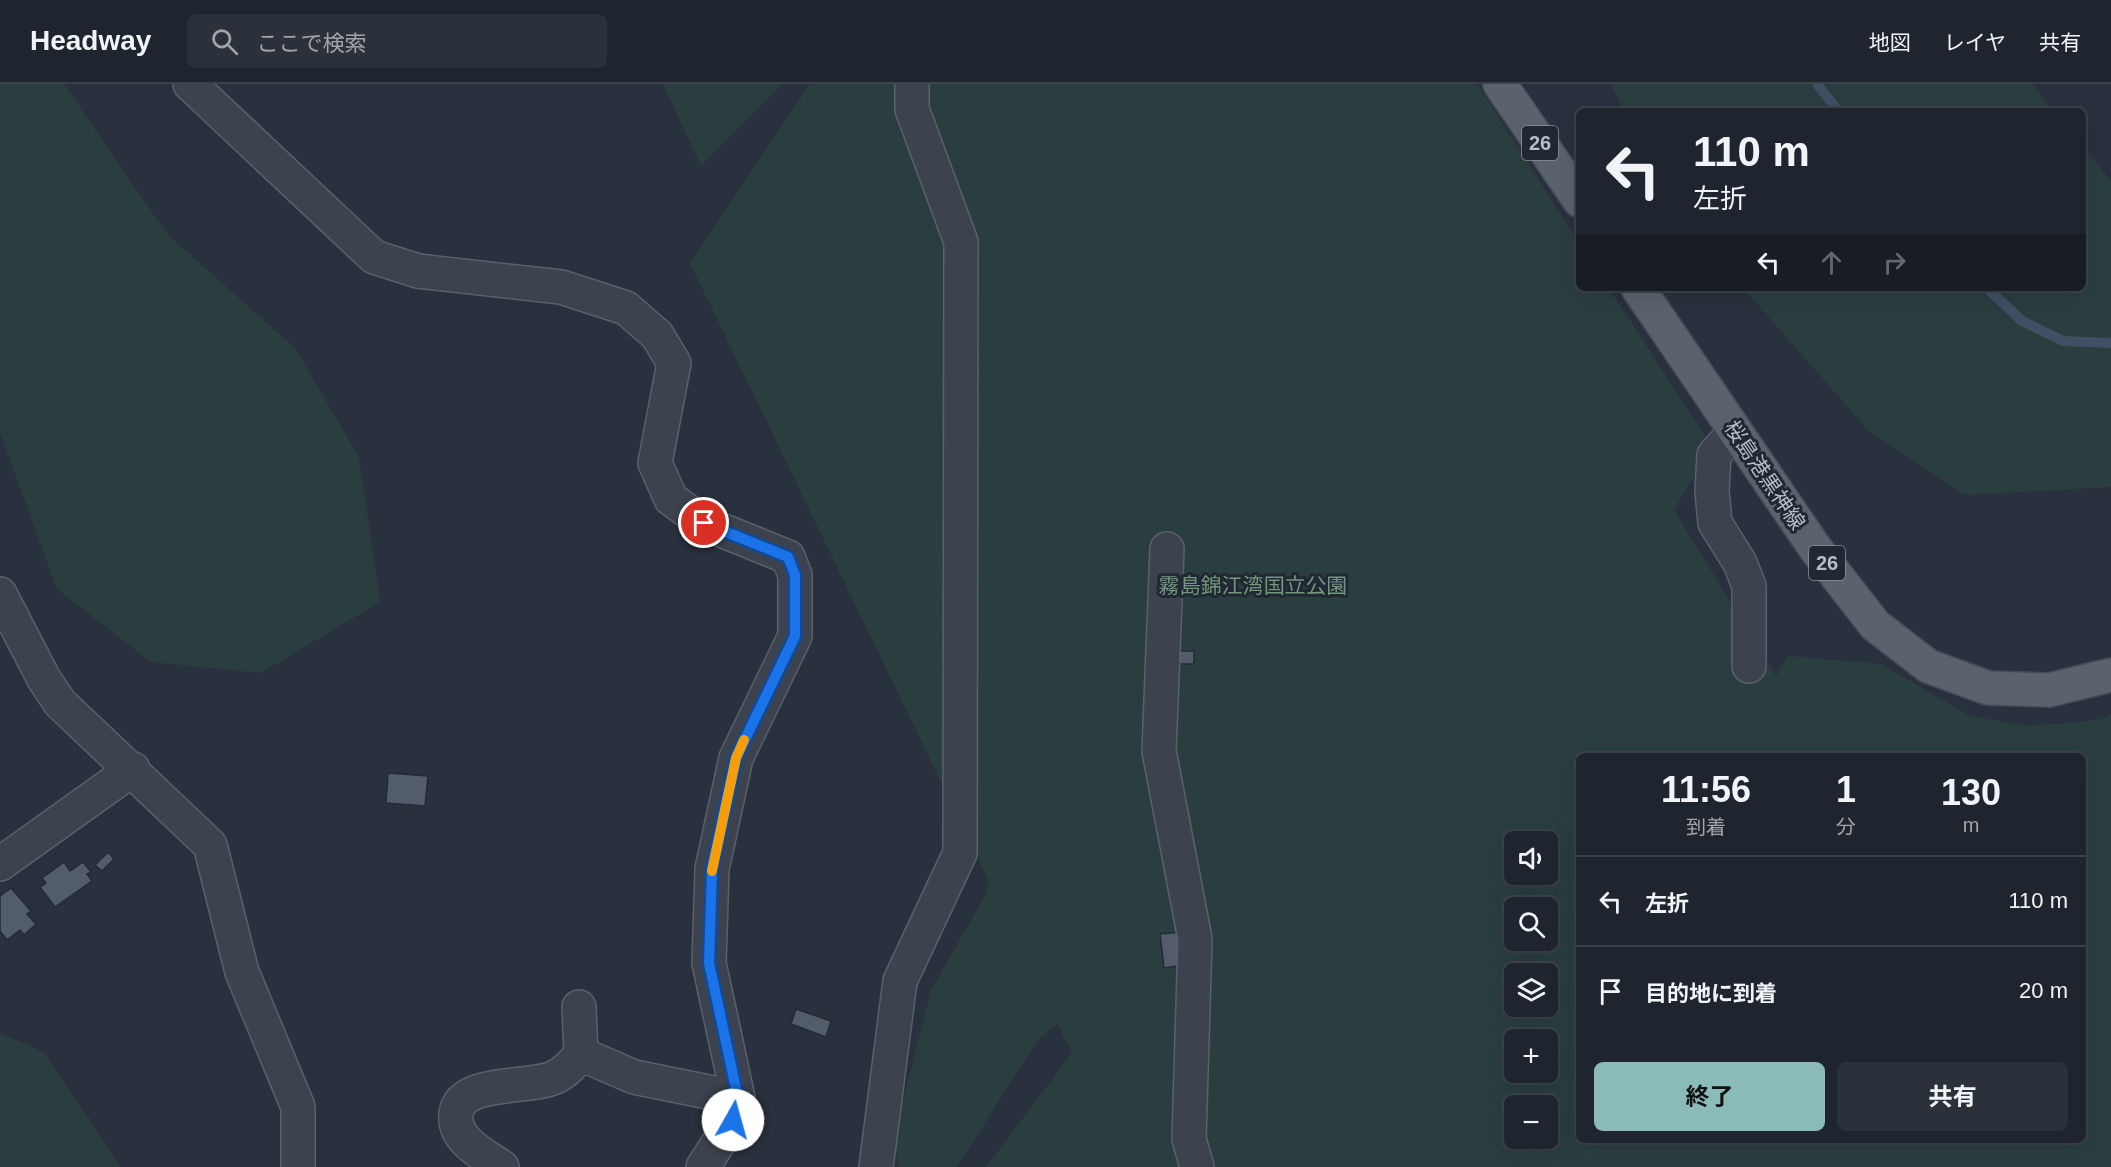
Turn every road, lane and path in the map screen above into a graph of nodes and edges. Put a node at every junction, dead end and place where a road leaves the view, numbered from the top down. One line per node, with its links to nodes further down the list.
1 (190, 84): 15 (street)
2 (912, 84): 19 (street)
3 (1500, 84): 4 (main road, 26)
4 (1576, 195)
5 (1640, 291): 6 (main road, 桜島港黒神線 / 26)
6 (1735, 431): 9 (street); 10 (main road, 桜島港黒神線 / 26)
7 (1167, 549): 20 (street)
8 (0, 594): 11 (street)
9 (1749, 666)
10 (2111, 675)
11 (133, 769): 12 (street); 16 (street)
12 (0, 864)
13 (579, 1006): 14 (street)
14 (581, 1054): 15 (street); 17 (street)
15 (738, 1098): 18 (street)
16 (298, 1167)
17 (502, 1167)
18 (703, 1167)
19 (876, 1167)
20 (1197, 1167)

